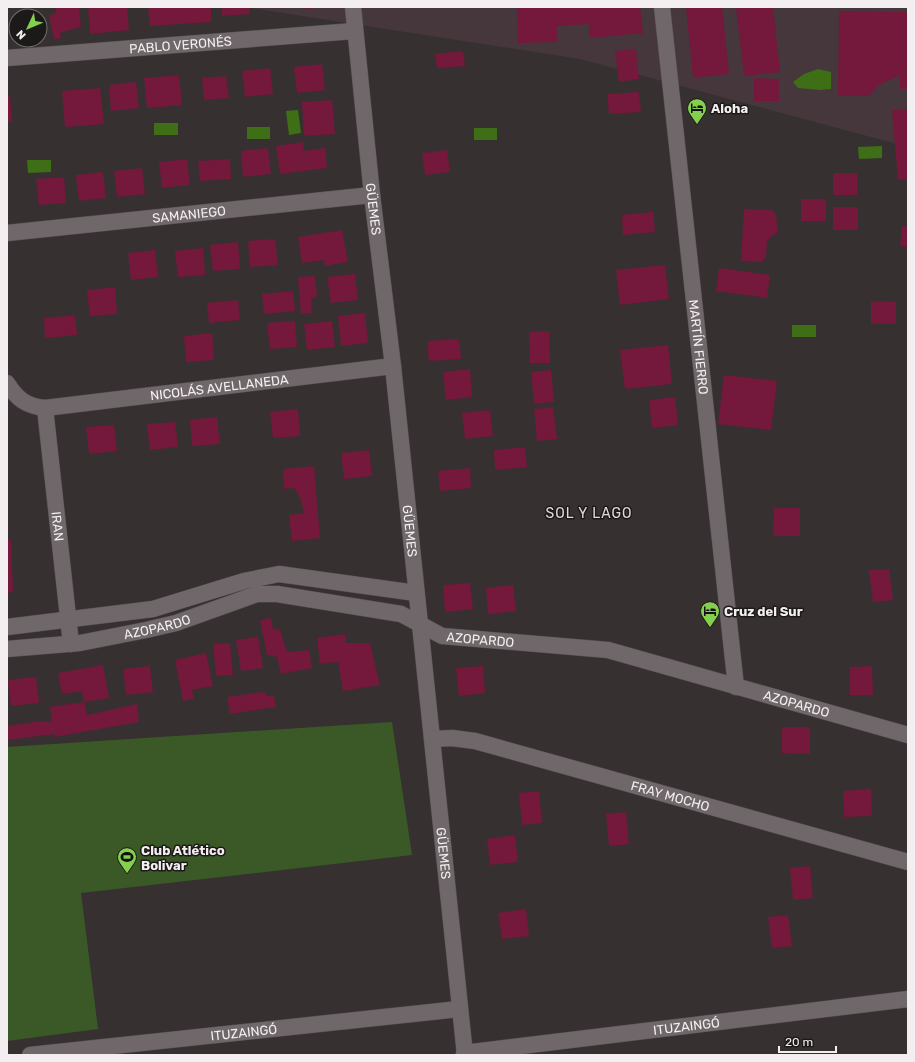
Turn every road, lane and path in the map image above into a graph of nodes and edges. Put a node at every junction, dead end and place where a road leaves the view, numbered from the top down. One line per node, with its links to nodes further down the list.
1 (353, 7): 3 (street, GÜEMES)
2 (662, 7): 16 (street, MARTÍN FIERRO)
3 (354, 31): 4 (street, PABLO VERONÉS); 5 (street, GÜEMES)
4 (7, 58)
5 (372, 195): 6 (street, SAMANIEGO); 7 (street, GÜEMES)
6 (7, 233)
7 (393, 366): 9 (street, NICOLÁS AVELLANEDA); 10 (street, GÜEMES)
8 (7, 383): 9 (street)
9 (45, 408): 11 (street, IRAN)
10 (416, 593): 11 (street, AZOPARDO); 12 (street, GÜEMES)
11 (69, 621): 13 (street, AZOPARDO); 14 (street, IRAN)
12 (419, 625): 14 (street, AZOPARDO); 16 (street, AZOPARDO); 18 (street, GÜEMES)
13 (7, 627)
14 (71, 644): 15 (street, AZOPARDO)
15 (7, 649)
16 (736, 686): 17 (street, AZOPARDO)
17 (908, 735)
18 (432, 739): 19 (street, FRAY MOCHO); 21 (street, GÜEMES)
19 (908, 862)
20 (908, 999): 22 (street, ITUZAINGÓ)
21 (459, 1009): 22 (street, GÜEMES); 23 (street, ITUZAINGÓ)
22 (464, 1054)
23 (30, 1055)

